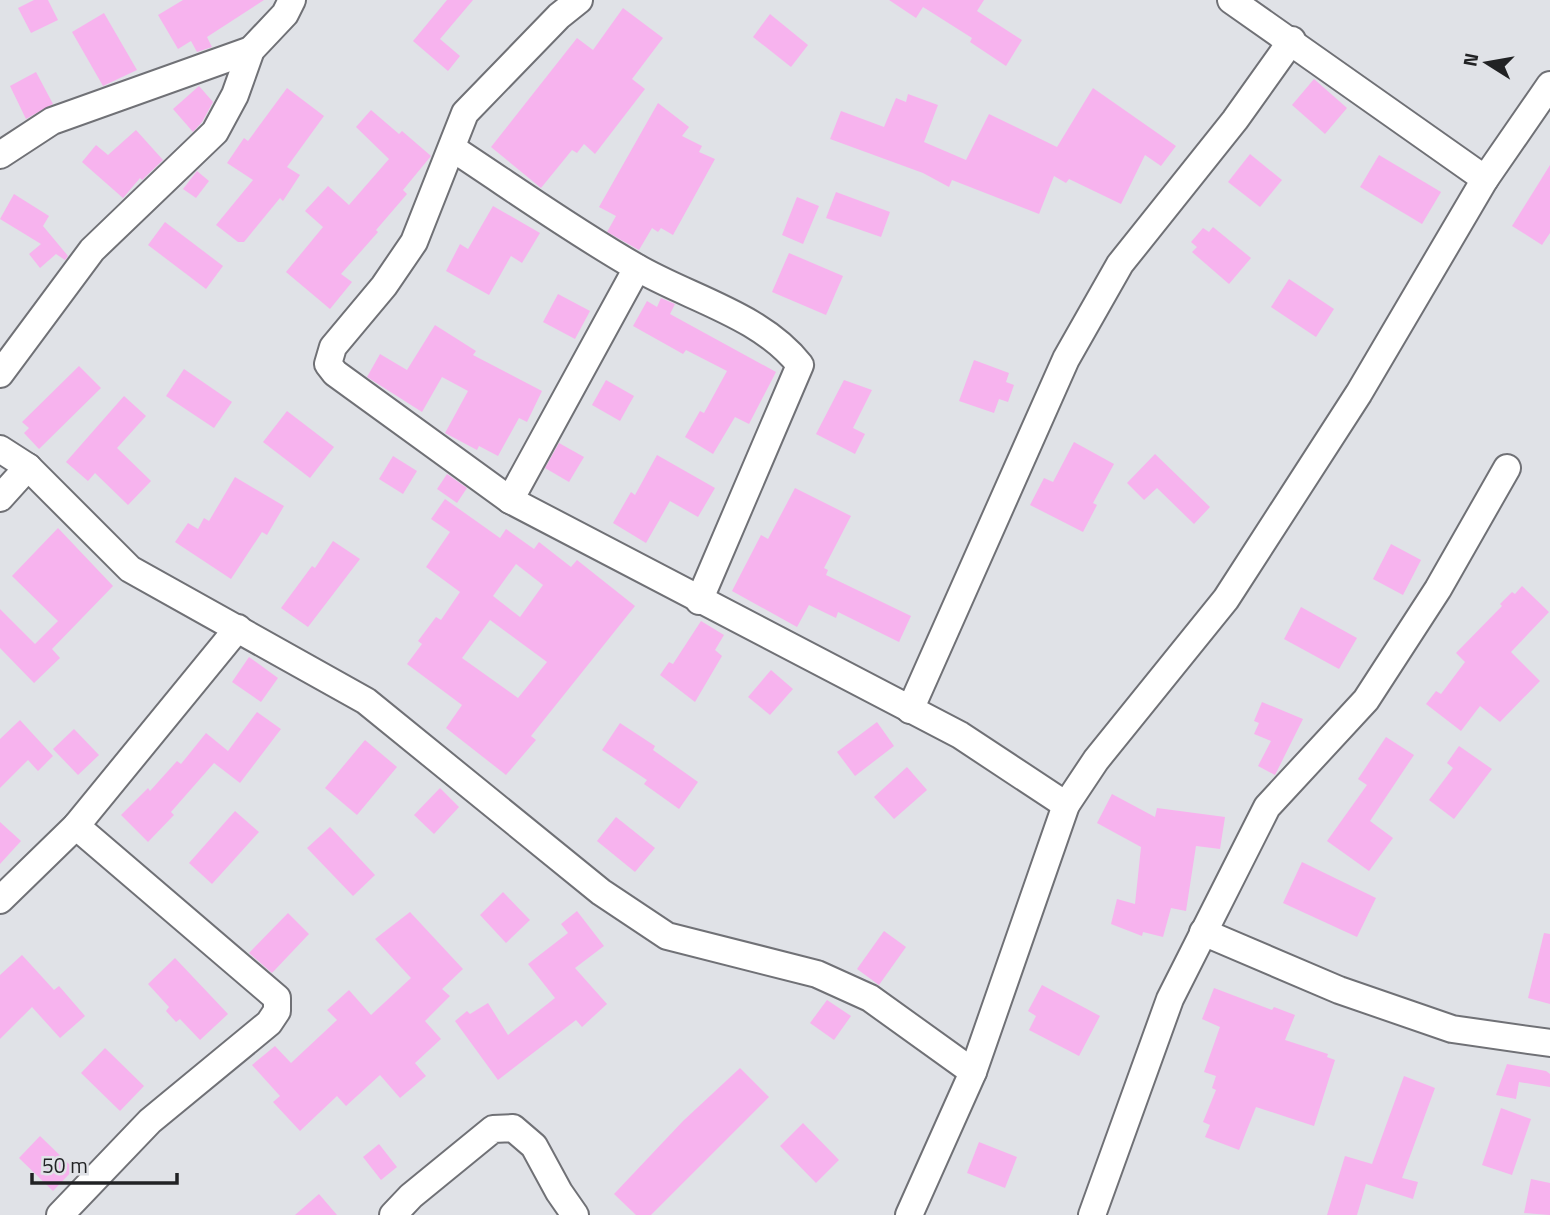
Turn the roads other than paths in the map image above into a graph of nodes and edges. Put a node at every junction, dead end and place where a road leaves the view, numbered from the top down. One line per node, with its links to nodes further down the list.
1 (292, 0): 5 (street)
2 (579, 0): 7 (street)
3 (1231, 0): 4 (street)
4 (1292, 40): 9 (street); 19 (street)
5 (251, 50): 8 (street); 11 (street)
6 (1550, 85): 9 (street)
7 (452, 148): 10 (street); 16 (street)
8 (0, 155)
9 (1485, 179): 20 (street)
10 (637, 268): 16 (street); 17 (street)
11 (0, 374)
12 (0, 449): 13 (street)
13 (28, 467): 15 (street); 18 (street)
14 (1507, 468): 23 (street)
15 (0, 498)
16 (510, 500): 17 (street)
17 (699, 601): 19 (street)
18 (238, 628): 21 (street); 25 (street)
19 (910, 710): 20 (street)
20 (1066, 805): 25 (street)
21 (76, 826): 22 (street); 26 (street)
22 (0, 900)
23 (1203, 932): 24 (street); 30 (street)
24 (1550, 1043)
25 (973, 1072): 29 (street)
26 (60, 1215)
27 (393, 1215): 28 (street)
28 (575, 1215)
29 (909, 1215)
30 (1092, 1215)

